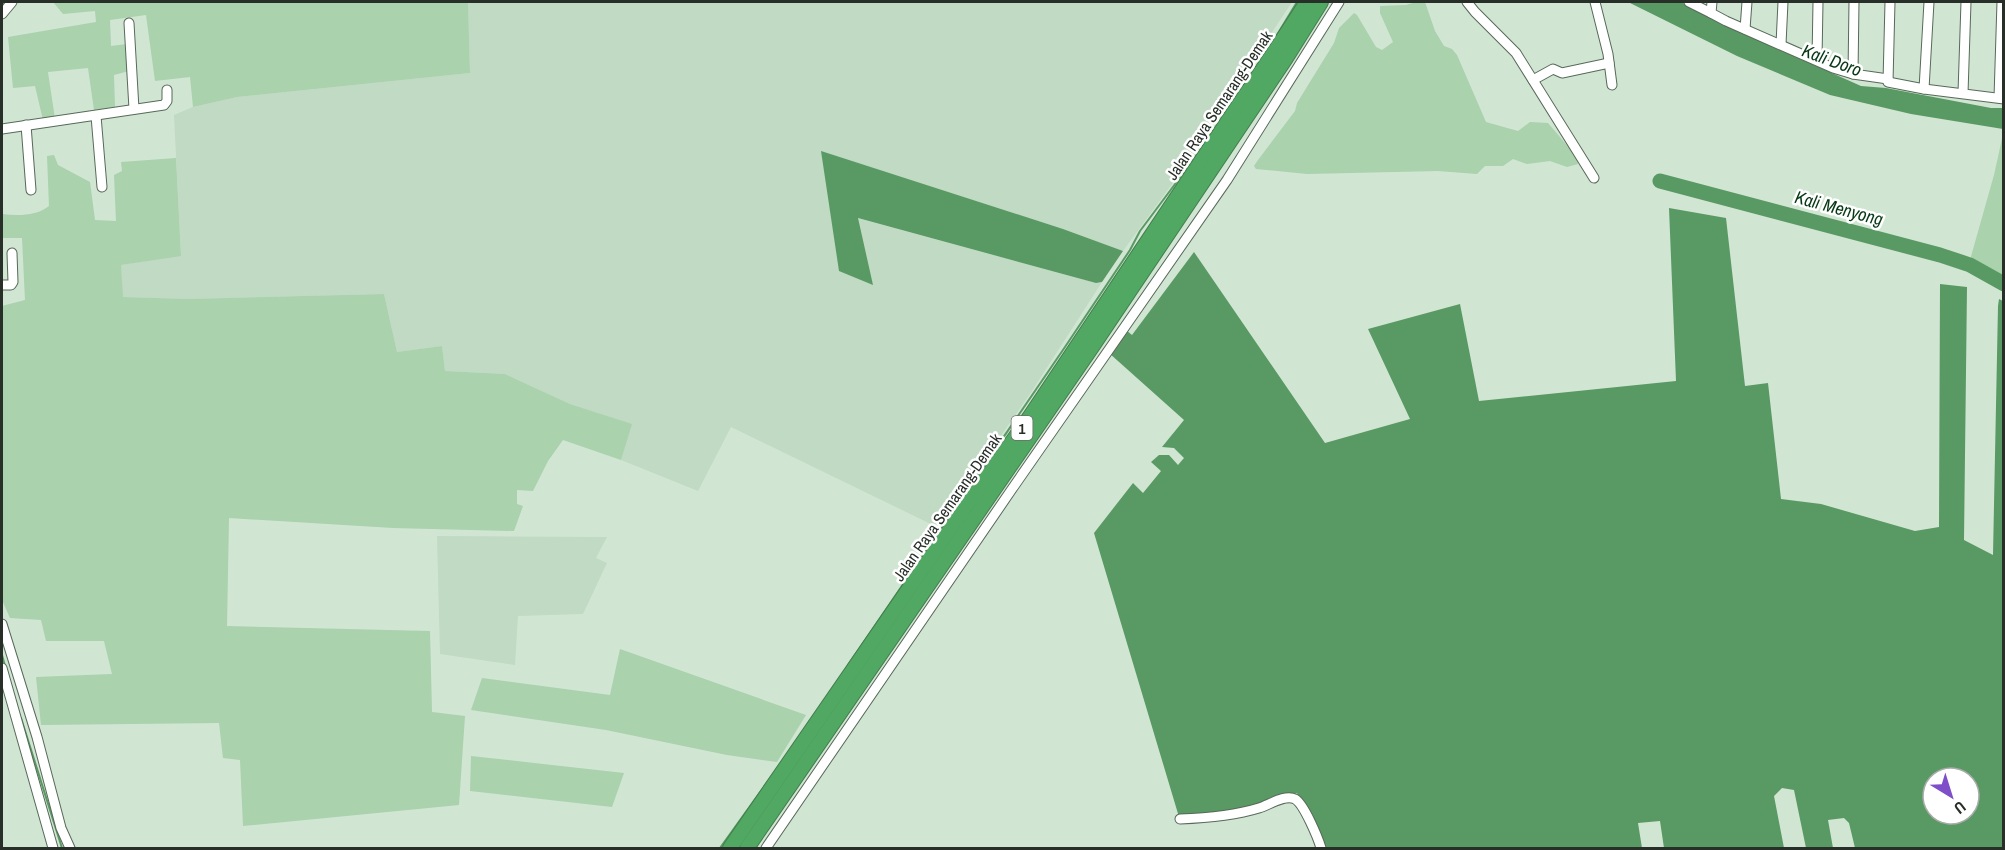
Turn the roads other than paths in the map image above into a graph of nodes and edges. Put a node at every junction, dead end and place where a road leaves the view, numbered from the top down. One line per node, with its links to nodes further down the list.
1 (12, 2): 18 (street)
2 (1307, 2): 44 (highway, Jalan Raya Semarang-Demak / 1)
3 (1321, 2): 36 (highway, Jalan Raya Semarang-Demak / 1)
4 (1339, 2): 38 (street)
5 (1467, 2): 25 (street)
6 (1595, 2): 23 (street)
7 (1689, 2): 17 (street)
8 (1712, 2): 17 (street)
9 (1747, 2): 20 (street)
10 (1783, 2): 21 (street)
11 (1818, 2): 22 (street)
12 (1854, 2): 24 (street)
13 (1890, 2): 26 (street)
14 (1929, 2): 28 (street)
15 (1966, 2): 30 (street)
16 (2002, 2): 31 (street)
17 (1711, 13): 20 (street)
18 (2, 14)
19 (129, 23): 32 (street)
20 (1745, 29): 21 (street)
21 (1781, 45): 22 (street)
22 (1816, 60): 24 (street)
23 (1609, 63): 25 (street); 27 (street)
24 (1853, 74): 26 (street)
25 (1533, 80): 37 (street)
26 (1888, 80): 28 (street)
27 (1612, 85)
28 (1924, 89): 30 (street)
29 (167, 90): 32 (street)
30 (1963, 93): 31 (street)
31 (2002, 98)
32 (134, 110): 33 (street)
33 (96, 116): 34 (street); 39 (street)
34 (26, 126): 35 (street); 40 (street)
35 (2, 129)
36 (1208, 174): 38 (street); 45 (highway, Jalan Raya Semarang-Demak / 1)
37 (1594, 178)
38 (1227, 180): 53 (street)
39 (102, 188)
40 (31, 190)
41 (12, 253): 42 (street)
42 (2, 285)
43 (2, 624): 47 (street)
44 (880, 632): 45 (highway); 51 (highway, Jalan Raya Semarang-Demak / 1)
45 (893, 639): 52 (highway, Jalan Raya Semarang-Demak / 1)
46 (2, 668): 47 (street)
47 (33, 746): 49 (street); 50 (street)
48 (1180, 819): 54 (street)
49 (53, 849)
50 (70, 849)
51 (730, 849)
52 (747, 849)
53 (766, 849)
54 (1321, 849)

